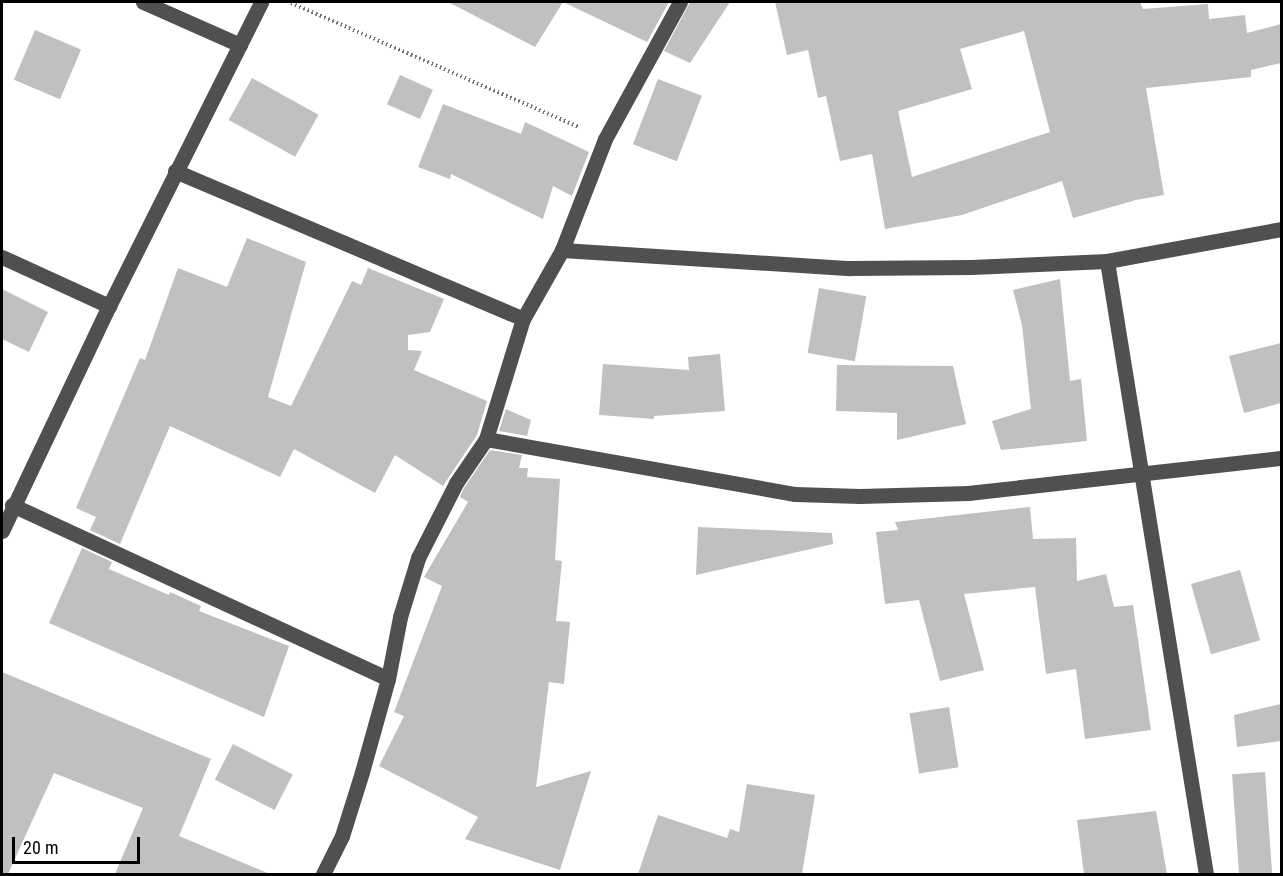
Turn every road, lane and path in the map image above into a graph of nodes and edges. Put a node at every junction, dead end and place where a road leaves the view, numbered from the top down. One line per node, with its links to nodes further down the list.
1 (143, 2): 5 (street)
2 (261, 2): 5 (street)
3 (288, 2): 6 (path)
4 (680, 2): 6 (street)
5 (240, 45): 7 (street)
6 (605, 139): 9 (street)
7 (176, 171): 12 (street); 13 (street)
8 (1281, 229): 11 (street)
9 (562, 250): 11 (street); 13 (street)
10 (2, 257): 12 (street)
11 (1107, 261): 16 (street)
12 (109, 306): 17 (street)
13 (523, 319): 14 (street)
14 (486, 439): 16 (street); 19 (street)
15 (1281, 458): 16 (street)
16 (1141, 475): 21 (street)
17 (12, 505): 18 (street); 19 (street)
18 (2, 531)
19 (387, 679): 20 (street)
20 (323, 874)
21 (1206, 874)

